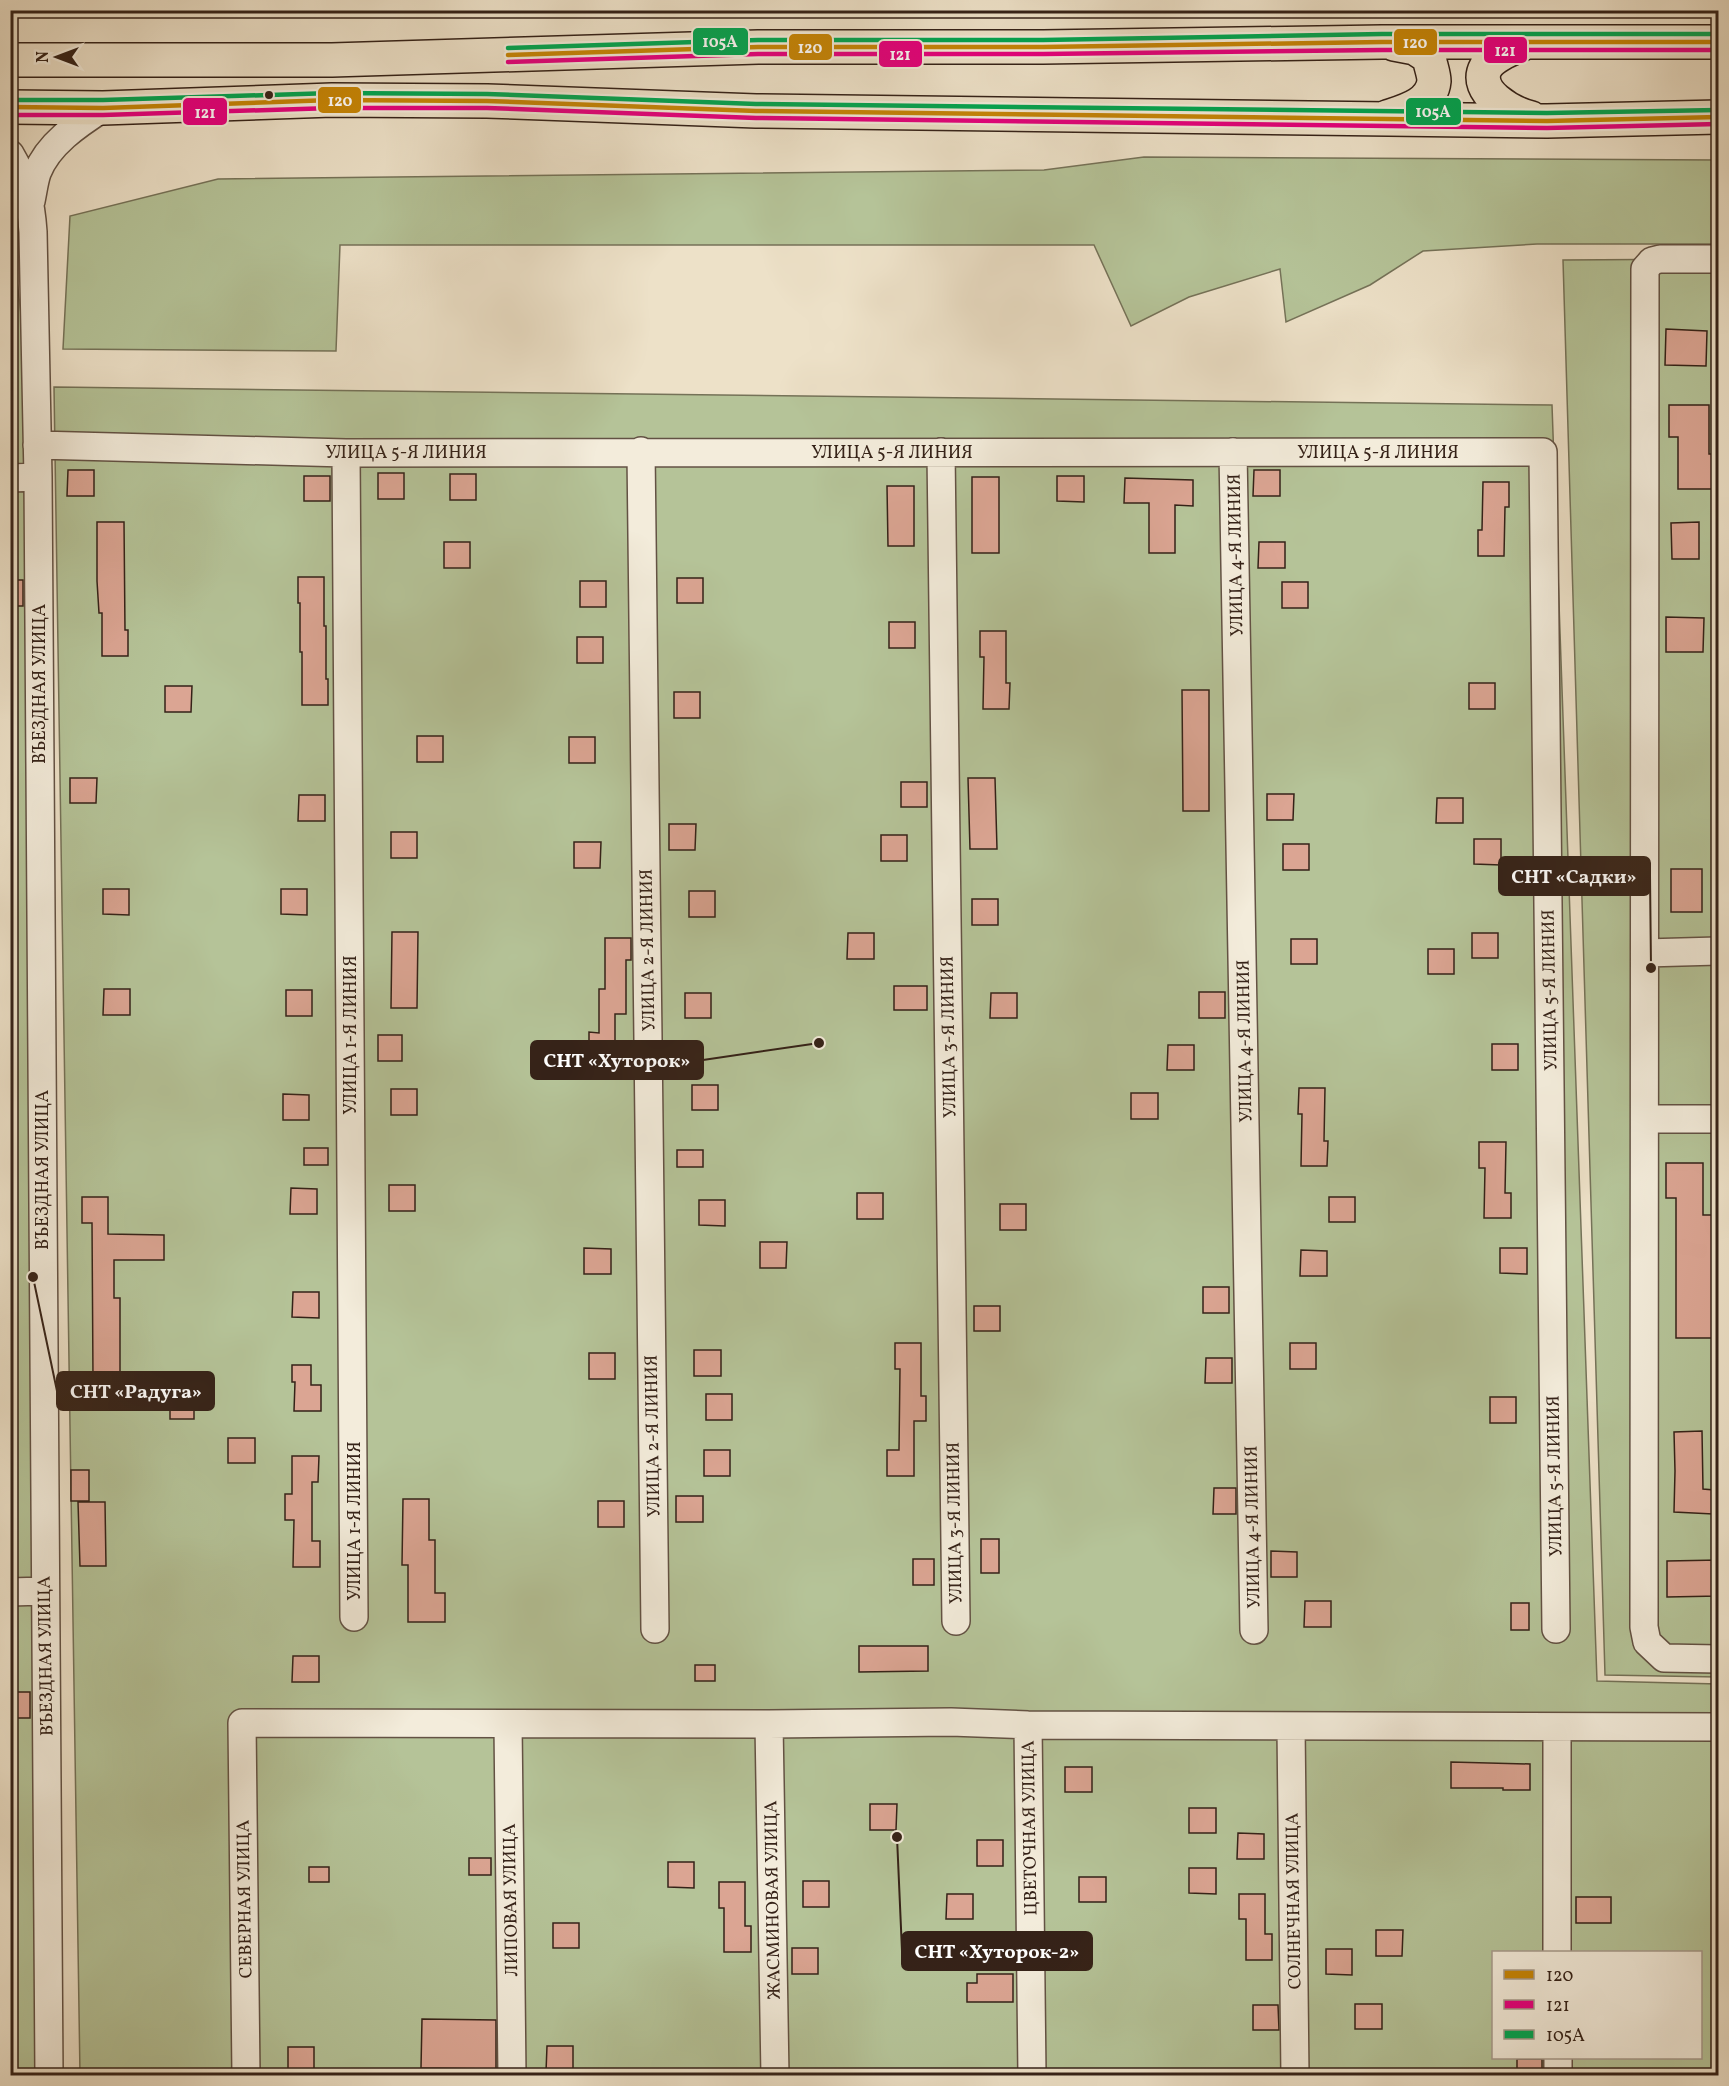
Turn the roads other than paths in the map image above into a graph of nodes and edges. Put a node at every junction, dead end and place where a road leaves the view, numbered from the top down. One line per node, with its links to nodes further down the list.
1 (1546, 41): 2 (main road); 3 (main road); 9 (main road)
2 (1382, 42): 4 (main road); 8 (main road)
3 (1719, 42)
4 (10, 60)
5 (10, 107): 6 (main road)
6 (103, 108): 8 (main road); 11 (street)
7 (1719, 117): 9 (main road)
8 (1380, 119): 9 (main road)
9 (1546, 121)
10 (10, 154): 11 (street)
11 (31, 201): 13 (street, ВЪЕЗДНАЯ УЛИЦА)
12 (1719, 259): 21 (street)
13 (37, 445): 17 (street, УЛИЦА 5-Я ЛИНИЯ); 18 (street, ВЪЕЗДНАЯ УЛИЦА)
14 (641, 451): 15 (street, УЛИЦА 5-Я ЛИНИЯ); 17 (street, УЛИЦА 5-Я ЛИНИЯ); 28 (street, УЛИЦА 2-Я ЛИНИЯ)
15 (941, 452): 16 (street, УЛИЦА 5-Я ЛИНИЯ); 27 (street, УЛИЦА 3-Я ЛИНИЯ)
16 (1233, 452): 29 (street, УЛИЦА 5-Я ЛИНИЯ); 30 (street, УЛИЦА 4-Я ЛИНИЯ)
17 (346, 453): 26 (street, УЛИЦА 1-Я ЛИНИЯ)
18 (38, 477): 19 (street); 24 (street, ВЪЕЗДНАЯ УЛИЦА)
19 (10, 478)
20 (1719, 951): 21 (street)
21 (1645, 952): 22 (street)
22 (1645, 1119): 23 (street); 31 (street)
23 (1719, 1119)
24 (45, 1591): 25 (street); 40 (street, ВЪЕЗДНАЯ УЛИЦА)
25 (10, 1592)
26 (354, 1617)
27 (956, 1621)
28 (655, 1629)
29 (1556, 1629)
30 (1254, 1630)
31 (1719, 1659)
32 (508, 1724): 33 (street); 41 (street, СЕВЕРНАЯ УЛИЦА); 42 (street, ЛИПОВАЯ УЛИЦА)
33 (769, 1724): 34 (street); 43 (street, ЖАСМИНОВАЯ УЛИЦА)
34 (1028, 1725): 35 (street); 44 (street, ЦВЕТОЧНАЯ УЛИЦА)
35 (1291, 1727): 37 (street); 45 (street, СОЛНЕЧНАЯ УЛИЦА)
36 (1719, 1727): 37 (street)
37 (1557, 1728): 38 (street)
38 (1557, 1951)
39 (1558, 2059): 46 (street)
40 (49, 2076)
41 (246, 2076)
42 (512, 2076)
43 (775, 2076)
44 (1032, 2076)
45 (1295, 2076)
46 (1558, 2076)

